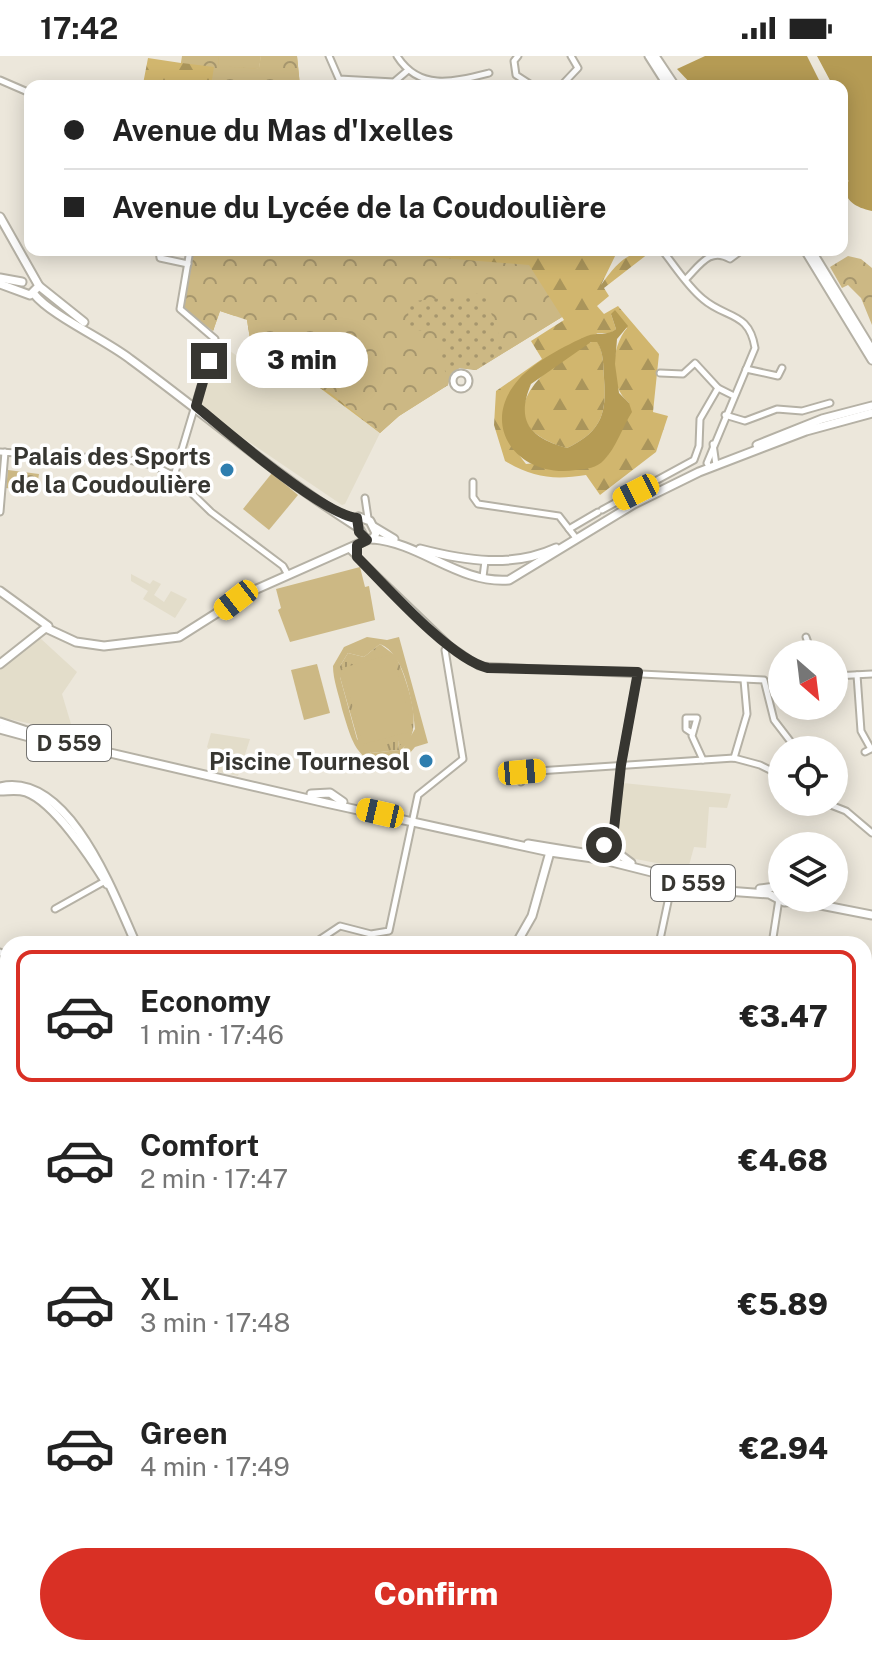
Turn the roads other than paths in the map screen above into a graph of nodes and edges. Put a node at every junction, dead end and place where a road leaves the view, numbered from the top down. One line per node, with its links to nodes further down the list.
1 (329, 56): 10 (street)
2 (397, 56): 7 (street)
3 (518, 56): 13 (street)
4 (571, 56): 14 (street)
5 (649, 56): 15 (street)
6 (655, 56): 16 (street)
7 (407, 71): 11 (street); 12 (street)
8 (489, 73): 12 (street)
9 (0, 80): 17 (street)
10 (357, 80)
11 (396, 80)
12 (443, 80)
13 (524, 80)
14 (567, 80)
15 (664, 80)
16 (671, 80)
17 (24, 90)
18 (0, 217): 28 (street)
19 (160, 256): 25 (street)
20 (189, 256): 25 (street)
21 (667, 256): 26 (street)
22 (709, 256): 26 (street)
23 (809, 256): 31 (street)
24 (815, 256): 30 (street)
25 (188, 264): 39 (street)
26 (686, 279): 33 (street)
27 (0, 281): 28 (street)
28 (26, 283): 29 (street); 29 (street)
29 (36, 290): 39 (street)
30 (872, 350)
31 (872, 360)
32 (782, 368): 33 (street)
33 (746, 369): 36 (street)
34 (660, 373): 35 (street)
35 (718, 388): 36 (street); 50 (street)
36 (734, 396): 41 (street)
37 (830, 403): 41 (street)
38 (872, 406): 43 (street)
39 (195, 407): 45 (street); 48 (street)
40 (872, 413): 43 (street)
41 (725, 415): 44 (street)
42 (2, 452): 45 (street); 47 (street)
43 (741, 454): 44 (street)
44 (713, 467): 51 (street)
45 (174, 476): 57 (street)
46 (473, 482): 50 (street)
47 (0, 512)
48 (360, 522): 49 (street); 52 (street); 53 (street)
49 (374, 527): 52 (street); 55 (street)
50 (569, 529): 51 (street)
51 (576, 538): 56 (street); 58 (street)
52 (370, 539): 53 (street); 59 (street)
53 (350, 547): 54 (street); 54 (street); 57 (street)
54 (357, 557): 64 (street)
55 (485, 561): 56 (street); 59 (street)
56 (517, 561): 58 (street)
57 (288, 575): 61 (street)
58 (519, 576): 59 (street)
59 (483, 577)
60 (0, 591): 61 (street)
61 (44, 630): 65 (street)
62 (806, 637): 63 (street)
63 (807, 640)
64 (450, 646): 66 (street); 84 (street)
65 (0, 664)
66 (638, 672): 70 (street); 79 (street)
67 (872, 674): 69 (street)
68 (848, 675): 69 (street)
69 (857, 675): 75 (street)
70 (744, 680): 74 (street); 76 (street)
71 (0, 722): 77 (street, D 559)
72 (0, 729): 77 (street, D 559)
73 (692, 733): 78 (street)
74 (786, 736)
75 (865, 752)
76 (734, 758): 78 (street); 80 (street)
77 (139, 760): 84 (street, D 559)
78 (703, 760): 79 (street)
79 (621, 765): 81 (street); 88 (street)
80 (768, 769)
81 (521, 782)
82 (0, 789): 90 (street)
83 (848, 813): 85 (street)
84 (412, 820): 86 (street, D 559); 99 (street)
85 (872, 833)
86 (522, 844): 87 (street, D 559); 88 (street, D 559)
87 (550, 852): 88 (street, D 559); 100 (street)
88 (607, 853): 89 (street, D 559); 91 (street, D 559)
89 (673, 878): 92 (street, D 559); 101 (street)
90 (107, 879): 93 (street); 98 (street)
91 (768, 888)
92 (768, 897)
93 (55, 909)
94 (848, 909): 97 (street)
95 (848, 910): 97 (street)
96 (777, 912): 102 (street)
97 (868, 914)
98 (132, 936)
99 (325, 936)
100 (521, 936)
101 (661, 936)
102 (773, 936)

